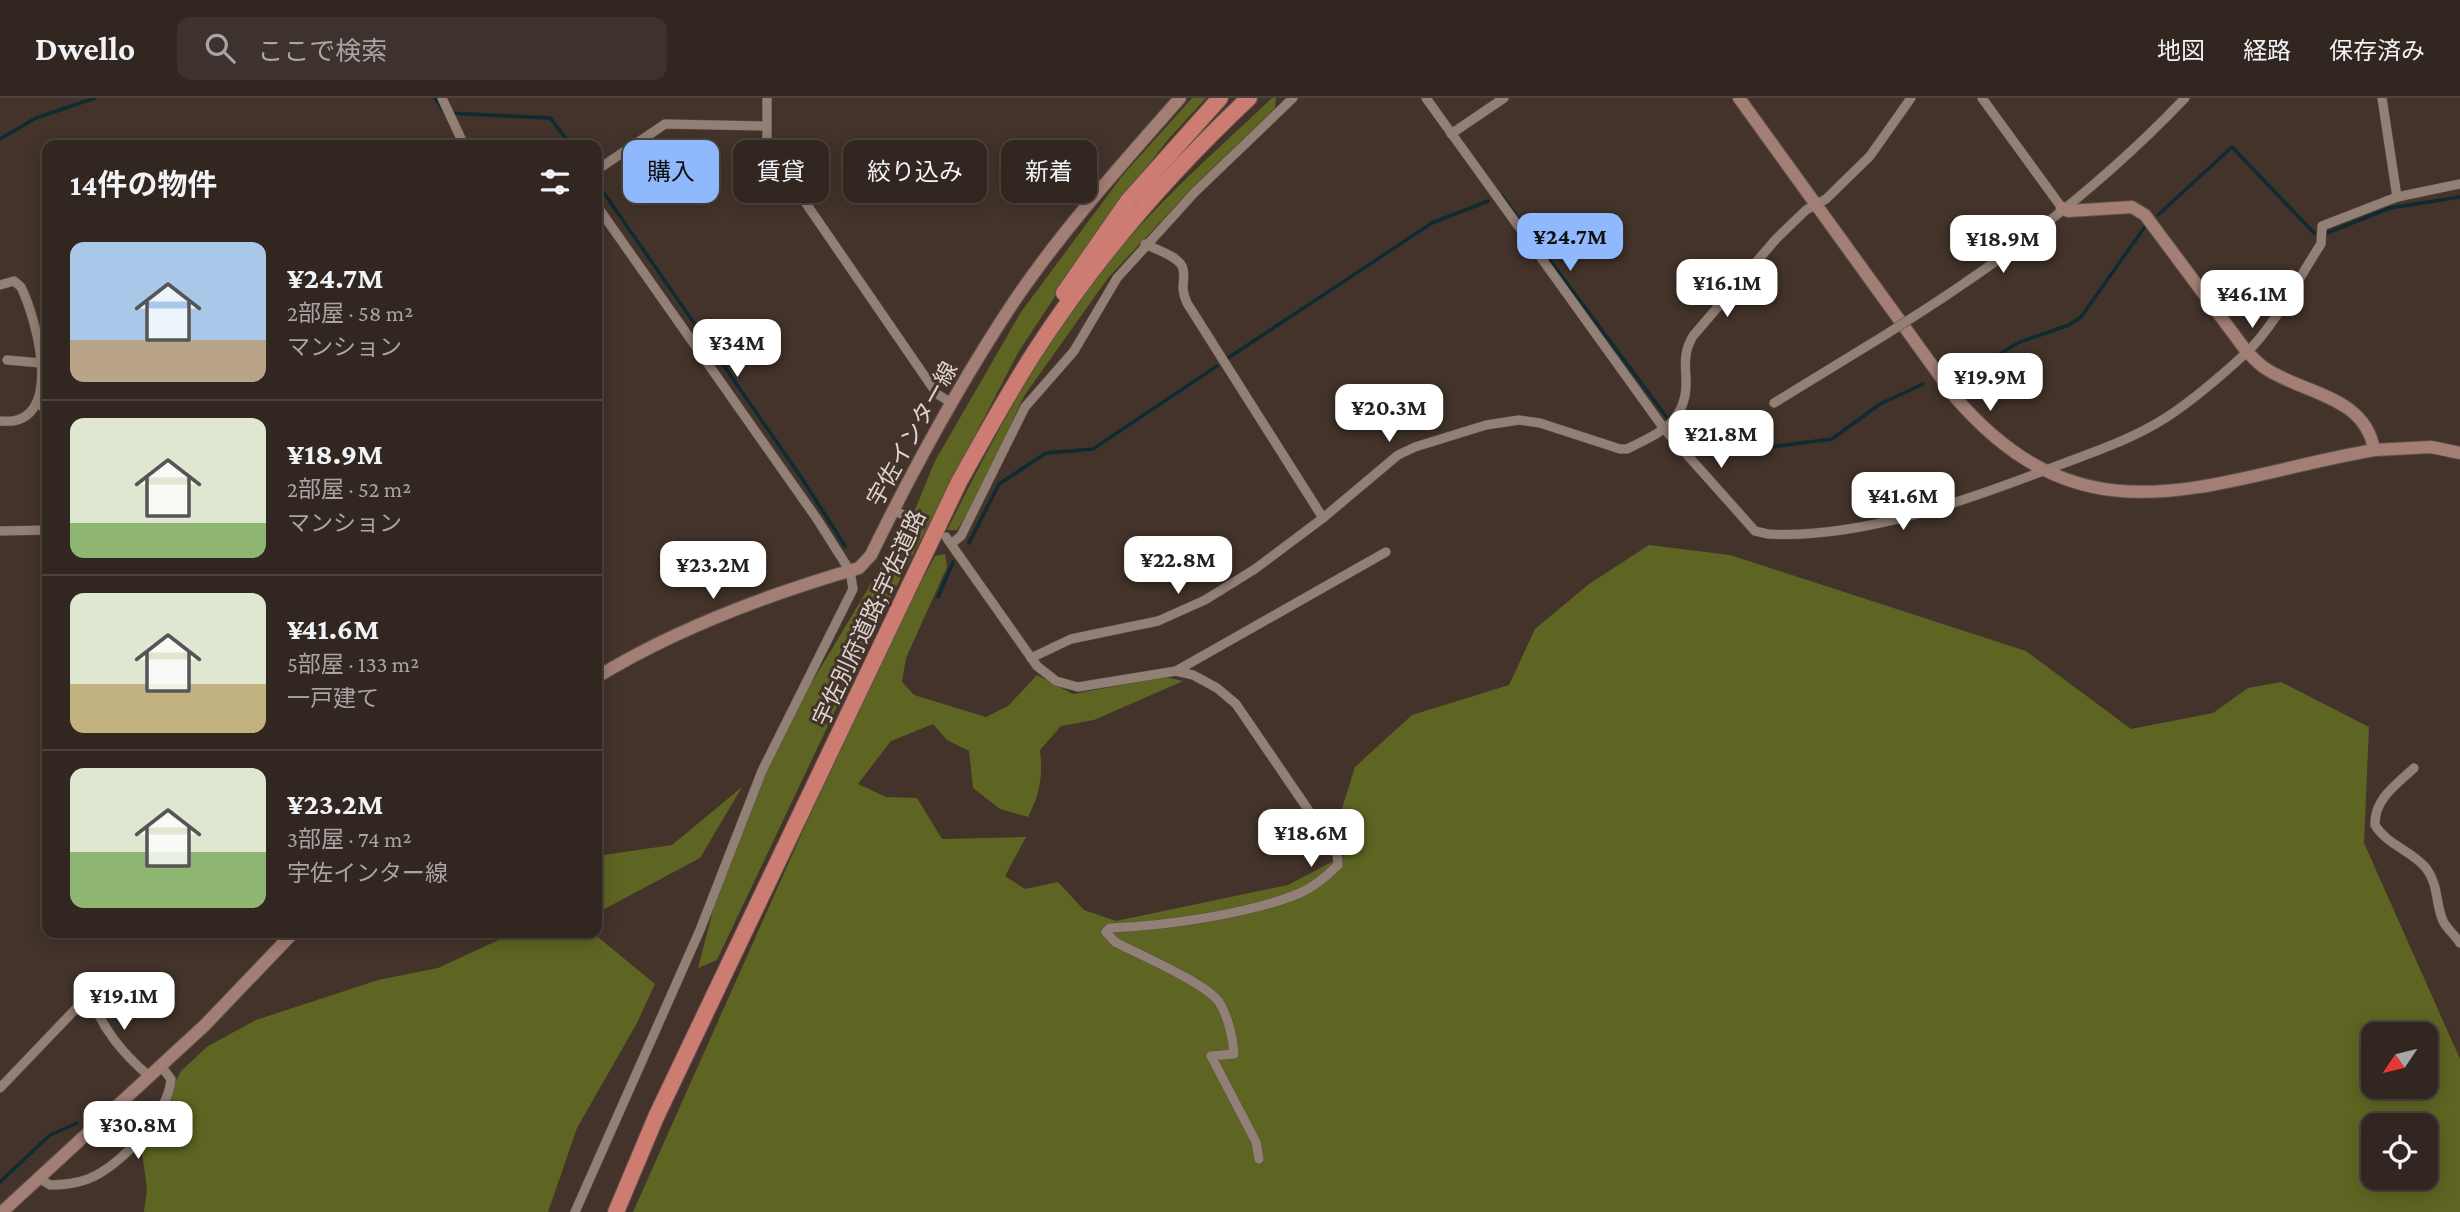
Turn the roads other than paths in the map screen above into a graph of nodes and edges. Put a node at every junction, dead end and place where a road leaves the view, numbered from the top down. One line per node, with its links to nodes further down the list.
1 (442, 98): 16 (street)
2 (767, 98): 14 (street)
3 (1180, 98): 29 (street, 宇佐インター線)
4 (1220, 98): 32 (highway)
5 (1249, 98): 32 (highway, 宇佐別府道路;宇佐道路)
6 (1293, 98): 23 (street)
7 (1426, 98): 15 (street)
8 (1504, 98): 15 (street)
9 (1739, 98): 20 (street)
10 (1911, 98): 20 (street)
11 (1982, 98): 21 (street)
12 (2185, 98): 21 (street)
13 (2382, 98): 19 (street)
14 (767, 126): 17 (street); 29 (street)
15 (1451, 134): 34 (street)
16 (462, 140)
17 (602, 167)
18 (2460, 184): 19 (street)
19 (2397, 197): 25 (street)
20 (1816, 205): 34 (street); 37 (street)
21 (2062, 208): 25 (street); 30 (street, bridge)
22 (602, 213): 44 (street)
23 (1145, 244): 40 (street); 45 (street)
24 (0, 285): 27 (street)
25 (2247, 352): 35 (street); 37 (street)
26 (6, 360): 27 (street)
27 (41, 363): 28 (street)
28 (37, 402): 31 (street); 33 (street)
29 (950, 402): 38 (street, 宇佐インター線)
30 (1773, 403)
31 (42, 406)
32 (997, 415): 58 (highway, 宇佐別府道路;宇佐道路)
33 (0, 421)
34 (1665, 430): 37 (street); 40 (street)
35 (2374, 450): 36 (street); 37 (street)
36 (2460, 453)
37 (2044, 471)
38 (893, 510): 39 (street); 44 (street, 宇佐インター線)
39 (908, 517)
40 (1323, 518): 45 (street)
41 (42, 530): 42 (street)
42 (0, 531)
43 (1386, 552): 46 (street)
44 (850, 571): 47 (street, 宇佐インター線); 57 (street)
45 (1031, 658): 46 (street)
46 (1176, 671): 54 (street)
47 (602, 674)
48 (2414, 768): 50 (street)
49 (288, 938): 51 (street)
50 (2460, 943)
51 (161, 1066): 52 (street); 55 (street)
52 (149, 1076): 53 (street); 55 (street)
53 (0, 1088)
54 (1259, 1159)
55 (39, 1178): 56 (street)
56 (10, 1209)
57 (575, 1212)
58 (616, 1212)

